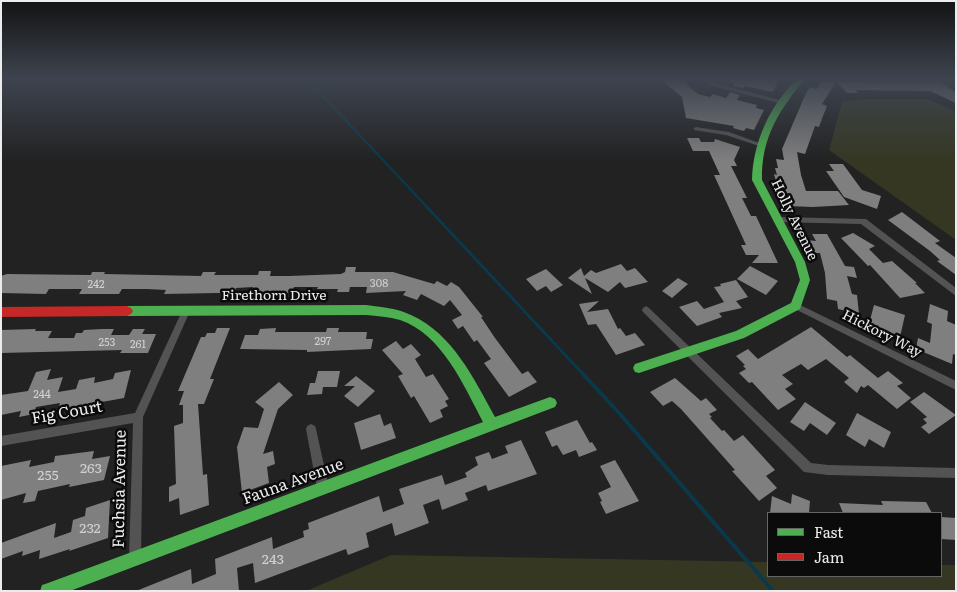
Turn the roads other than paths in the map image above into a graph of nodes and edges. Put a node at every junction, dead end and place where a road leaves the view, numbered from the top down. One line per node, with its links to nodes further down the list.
1 (780, 107): 3 (street, Holly Avenue)
2 (696, 129): 3 (street)
3 (762, 145): 4 (street, Holly Avenue)
4 (779, 220): 5 (street); 6 (street, Holly Avenue)
5 (956, 293)
6 (796, 306): 10 (street); 12 (street, Hickory Way)
7 (646, 310): 10 (street)
8 (186, 311): 9 (street, Firethorn Drive); 14 (street, Fuchsia Avenue); 15 (street, Firethorn Drive)
9 (1, 312)
10 (688, 353): 11 (street); 18 (street)
11 (639, 368)
12 (956, 386)
13 (550, 403): 15 (street, Fauna Avenue)
14 (138, 417): 17 (street, Fig Court); 20 (street, Fuchsia Avenue)
15 (492, 425): 19 (street, Fauna Avenue)
16 (310, 429): 19 (street)
17 (1, 441)
18 (956, 473)
19 (323, 488): 20 (street, Fauna Avenue)
20 (135, 558): 21 (street, Fauna Avenue)
21 (48, 591)

